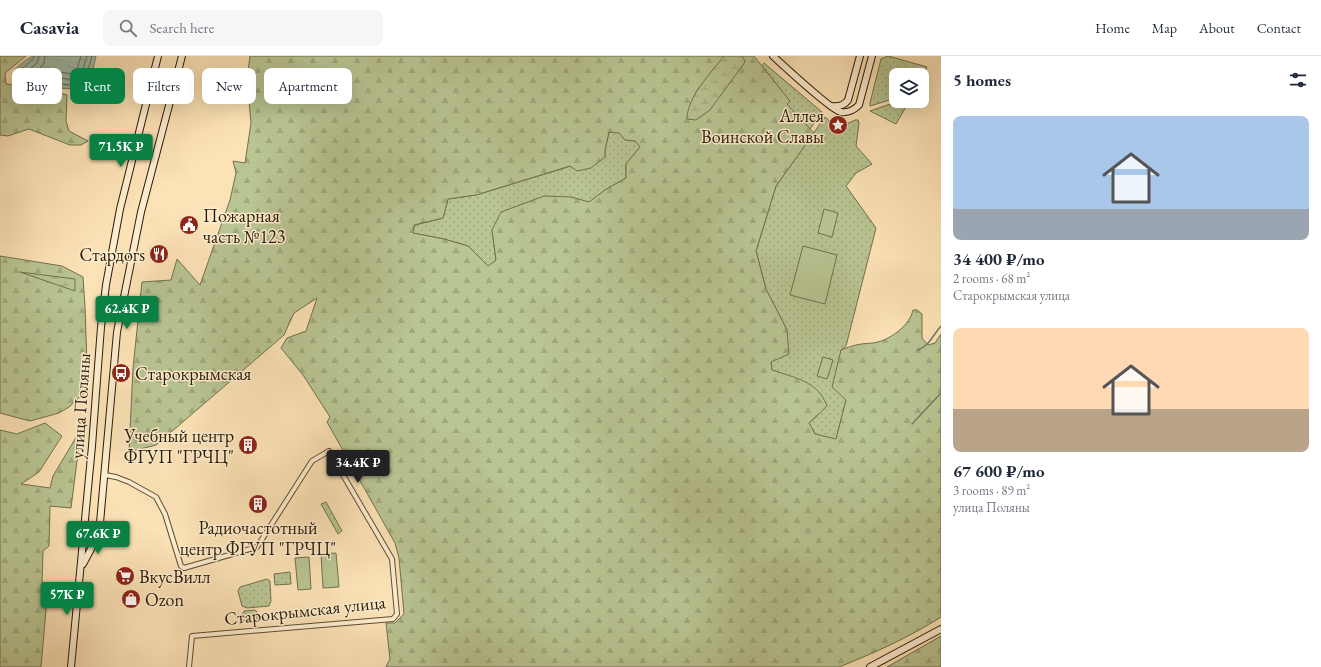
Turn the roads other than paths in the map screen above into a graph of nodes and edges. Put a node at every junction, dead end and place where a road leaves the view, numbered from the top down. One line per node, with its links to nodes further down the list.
1 (158, 56): 10 (main road, улица Поляны)
2 (182, 56): 9 (main road, улица Поляны)
3 (773, 56): 7 (main road)
4 (860, 56): 6 (main road)
5 (872, 56): 8 (main road)
6 (851, 89): 7 (main road); 8 (main road)
7 (829, 105): 8 (main road)
8 (855, 108)
9 (105, 475): 10 (main road, улица Поляны); 13 (street, Старокрымская улица)
10 (81, 567): 12 (main road, улица Поляны)
11 (941, 630): 14 (main road)
12 (71, 667)
13 (189, 667)
14 (870, 667)

